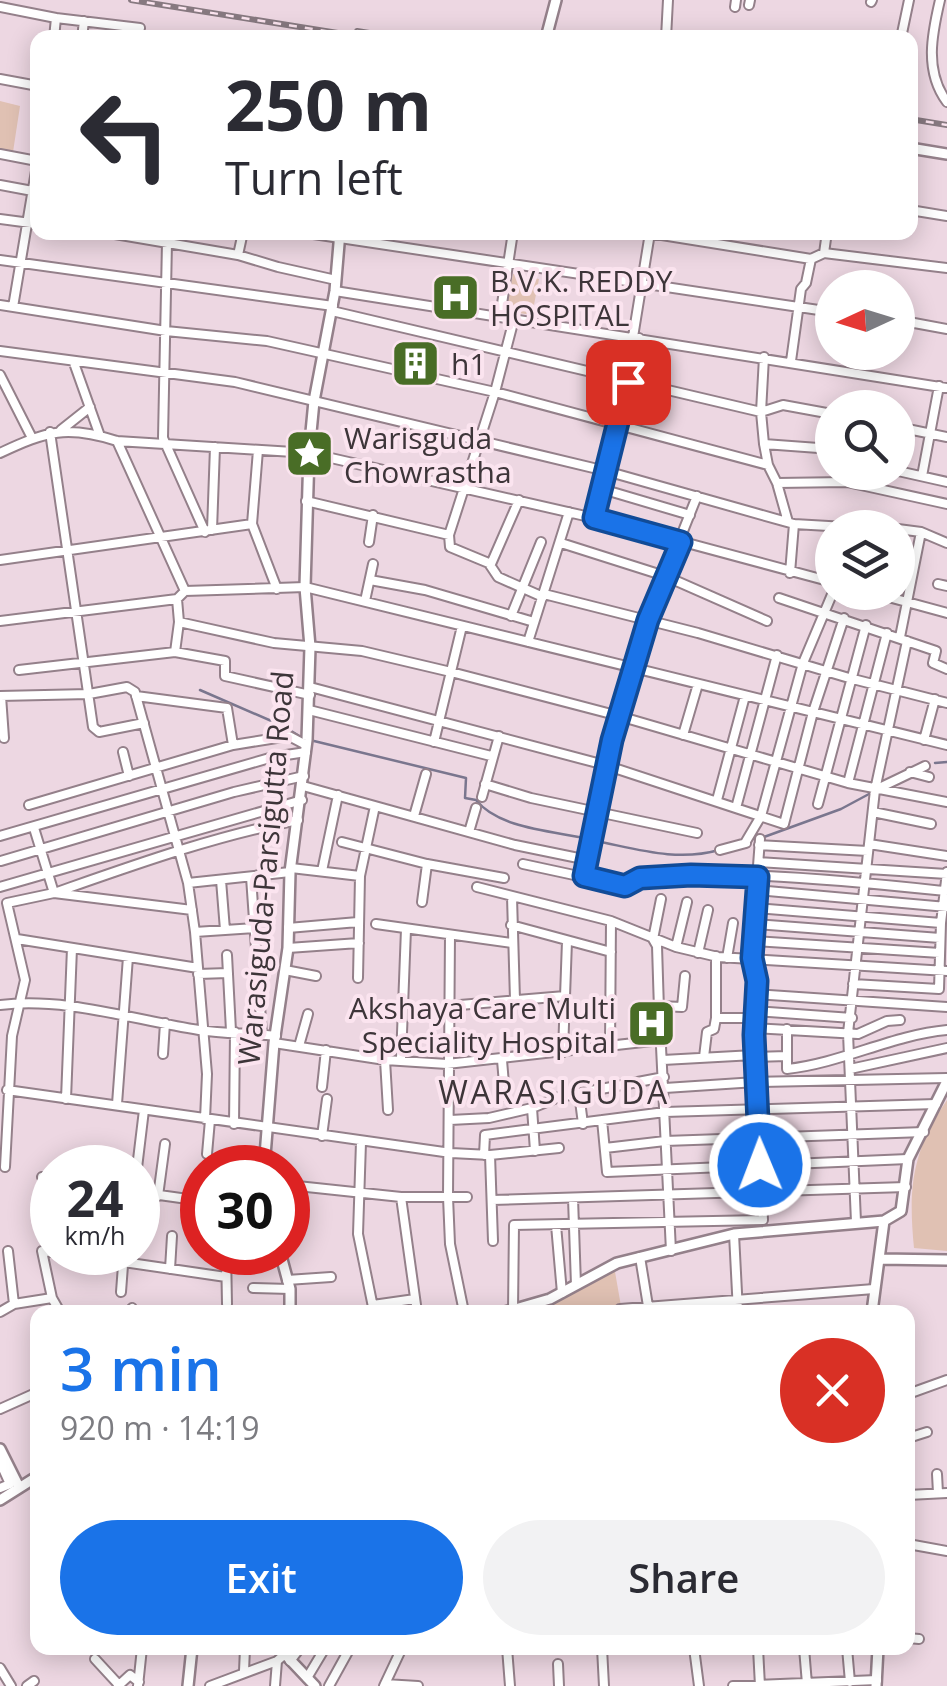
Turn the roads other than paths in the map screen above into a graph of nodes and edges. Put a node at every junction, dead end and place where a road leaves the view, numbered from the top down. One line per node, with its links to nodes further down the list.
1 (556, 0): 11 (street)
2 (668, 0): 12 (street)
3 (909, 0): 13 (street)
4 (940, 0): 16 (street)
5 (0, 7): 6 (street)
6 (56, 18): 7 (street); 9 (street)
7 (84, 21): 8 (street); 10 (street)
8 (140, 28)
9 (55, 30)
10 (83, 30)
11 (548, 30)
12 (666, 30)
13 (903, 30)
14 (0, 79): 15 (street)
15 (30, 85)
16 (947, 102)
17 (918, 149): 19 (street)
18 (0, 154): 20 (street)
19 (947, 154)
20 (30, 159)
21 (0, 185): 22 (street)
22 (30, 190)
23 (30, 209): 27 (street)
24 (918, 211): 25 (street)
25 (947, 216)
26 (0, 219): 27 (street)
27 (27, 223): 28 (street); 43 (street)
28 (30, 223)
29 (158, 240): 37 (street)
30 (241, 240): 39 (street)
31 (340, 240): 46 (street, Warasiguda-Parsigutta Road)
32 (371, 240): 42 (street)
33 (512, 240): 42 (street)
34 (646, 240): 47 (street)
35 (691, 240): 40 (street)
36 (826, 240): 38 (street)
37 (167, 242): 39 (street); 45 (street)
38 (824, 253): 40 (street); 44 (street)
39 (238, 254): 46 (street)
40 (811, 259): 50 (street)
41 (0, 260): 43 (street)
42 (508, 262): 47 (street); 53 (street)
43 (21, 264): 45 (street); 49 (street)
44 (947, 268)
45 (165, 284): 51 (street); 57 (street)
46 (336, 285): 51 (street, Warasiguda-Parsigutta Road); 53 (street)
47 (642, 285): 50 (street); 58 (street)
48 (0, 304): 49 (street)
49 (13, 306): 57 (street)
50 (798, 307): 52 (street); 63 (street)
51 (333, 308): 59 (street); 61 (street, Warasiguda-Parsigutta Road)
52 (815, 310)
53 (500, 317): 54 (street)
54 (514, 319): 58 (street); 59 (street)
55 (915, 323): 56 (street)
56 (947, 329)
57 (166, 331): 61 (street); 65 (street)
58 (636, 337): 62 (street); 67 (street)
59 (507, 351): 67 (street); 69 (street)
60 (0, 352): 64 (street)
61 (324, 354): 69 (street); 70 (street, Warasiguda-Parsigutta Road)
62 (764, 356): 63 (street); 73 (street)
63 (791, 360): 68 (street)
64 (74, 363): 65 (street); 71 (street)
65 (162, 371): 70 (street); 84 (street)
66 (0, 375): 81 (street)
67 (628, 382): 73 (street); 74 (street)
68 (943, 387): 78 (street)
69 (495, 392): 74 (street); 82 (street)
70 (314, 401): 82 (street); 90 (street, Warasiguda-Parsigutta Road)
71 (90, 407): 75 (street); 79 (street)
72 (815, 411): 73 (street)
73 (761, 412): 85 (street)
74 (617, 424): 91 (street); 92 (street)
75 (61, 430): 77 (street); 79 (street)
76 (915, 431): 78 (street)
77 (50, 432): 81 (street); 122 (street)
78 (931, 434): 80 (street); 94 (street)
79 (100, 436): 83 (street)
80 (947, 437)
81 (32, 438): 89 (street)
82 (480, 439): 92 (street); 98 (street)
83 (117, 442): 84 (street); 116 (street)
84 (164, 443): 86 (street); 112 (street)
85 (764, 444): 87 (street); 91 (street)
86 (215, 447): 88 (street); 112 (street)
87 (815, 447)
88 (258, 450): 90 (street); 110 (street)
89 (0, 453)
90 (310, 453): 98 (street); 103 (street, Warasiguda-Parsigutta Road)
91 (768, 465): 97 (street)
92 (606, 471): 99 (street); 101 (street)
93 (915, 475): 94 (street)
94 (922, 476): 96 (street)
95 (815, 480): 97 (street)
96 (947, 482)
97 (777, 483): 109 (street)
98 (466, 488): 102 (street); 115 (street)
99 (602, 489): 107 (street); 108 (street)
100 (896, 490): 104 (street)
101 (697, 496): 107 (street); 109 (street)
102 (519, 500): 105 (street); 126 (street)
103 (306, 501): 106 (street); 131 (street, Warasiguda-Parsigutta Road)
104 (947, 504)
105 (569, 512): 108 (street); 121 (street)
106 (373, 515): 115 (street); 118 (street)
107 (690, 515): 120 (street)
108 (594, 518): 120 (street)
109 (791, 523): 111 (street); 127 (street)
110 (252, 524): 112 (street); 133 (street)
111 (815, 525)
112 (208, 531): 116 (street)
113 (915, 531): 114 (street)
114 (921, 532): 117 (street); 124 (street)
115 (449, 535): 126 (street)
116 (161, 536): 122 (street); 134 (street)
117 (946, 540)
118 (369, 542)
119 (540, 542): 132 (street)
120 (681, 542): 127 (street); 128 (street)
121 (561, 543): 128 (street); 135 (street)
122 (69, 550): 123 (street); 140 (street)
123 (0, 560)
124 (915, 561)
125 (373, 564): 130 (street)
126 (490, 565): 132 (street)
127 (790, 573): 129 (street)
128 (665, 576): 146 (street); 148 (street)
129 (815, 578)
130 (370, 580): 138 (street); 144 (street)
131 (305, 587): 133 (street); 138 (street); 156 (street, Warasiguda-Parsigutta Road)
132 (521, 588): 135 (street); 144 (street)
133 (277, 589): 134 (street)
134 (185, 591): 137 (street)
135 (543, 596): 146 (street); 150 (street)
136 (779, 598): 142 (street)
137 (177, 599): 140 (street); 149 (street)
138 (365, 601): 152 (street)
139 (915, 607): 143 (street)
140 (78, 610): 147 (street); 160 (street)
141 (906, 610): 154 (street)
142 (824, 611): 145 (street); 161 (street)
143 (947, 614)
144 (510, 616): 150 (street)
145 (844, 618): 151 (street); 165 (street)
146 (648, 620): 158 (street); 162 (street)
147 (0, 621)
148 (767, 621)
149 (178, 622): 156 (street); 157 (street)
150 (534, 622): 155 (street)
151 (866, 625): 153 (street); 167 (street)
152 (462, 626): 155 (street); 166 (street)
153 (886, 633): 154 (street); 168 (street)
154 (903, 639): 163 (street); 170 (street)
155 (528, 642): 162 (street)
156 (310, 647): 166 (street); 171 (street, Warasiguda-Parsigutta Road)
157 (175, 652): 160 (street); 171 (street)
158 (777, 655): 161 (street); 177 (street)
159 (947, 656): 163 (street)
160 (85, 662): 164 (street); 172 (street)
161 (803, 663): 165 (street); 179 (street)
162 (634, 667): 169 (street); 182 (street)
163 (945, 669)
164 (19, 670)
165 (825, 671): 167 (street); 181 (street)
166 (451, 672): 182 (street); 183 (street)
167 (849, 678): 168 (street); 184 (street)
168 (874, 682): 170 (street); 186 (street)
169 (698, 684): 175 (street); 189 (street)
170 (895, 688): 176 (street); 187 (street)
171 (310, 691): 180 (street, Warasiguda-Parsigutta Road); 183 (street)
172 (90, 694): 173 (street); 174 (street); 185 (street)
173 (1, 696): 190 (street)
174 (136, 696): 185 (street); 193 (street)
175 (745, 696): 177 (street); 196 (street)
176 (935, 699): 178 (street); 191 (street)
177 (765, 702): 179 (street); 199 (street)
178 (947, 703)
179 (789, 707): 181 (street); 200 (street)
180 (309, 710): 192 (street); 195 (street, Warasiguda-Parsigutta Road)
181 (813, 712): 184 (street); 204 (street)
182 (620, 716): 189 (street); 201 (street)
183 (439, 720): 188 (street); 192 (street)
184 (838, 721): 186 (street); 207 (street)
185 (144, 724): 203 (street)
186 (862, 726): 187 (street); 211 (street)
187 (886, 730): 191 (street); 214 (street)
188 (498, 736): 198 (street); 201 (street)
189 (682, 736): 196 (street)
190 (4, 738)
191 (924, 740): 194 (street)
192 (434, 742): 198 (street)
193 (233, 745): 195 (street); 203 (street)
194 (947, 746)
195 (306, 748): 210 (street, Warasiguda-Parsigutta Road); 213 (street)
196 (731, 750): 199 (street); 218 (street)
197 (123, 752): 208 (street)
198 (491, 756): 212 (street)
199 (750, 756): 200 (street); 224 (street)
200 (775, 762): 204 (street); 229 (street)
201 (605, 765): 218 (street); 225 (street)
202 (924, 766): 205 (street)
203 (155, 769): 208 (street); 213 (street)
204 (798, 769): 207 (street); 229 (street)
205 (910, 772): 209 (street); 214 (street)
206 (426, 774): 228 (street)
207 (823, 775): 211 (street); 220 (street)
208 (129, 776): 221 (street)
209 (928, 777)
210 (303, 781): 215 (street); 217 (street, Warasiguda-Parsigutta Road); 226 (street)
211 (848, 783): 214 (street)
212 (485, 784): 216 (street); 225 (street)
213 (162, 790): 226 (street); 232 (street)
214 (872, 792): 219 (street); 227 (street)
215 (338, 795): 222 (street); 252 (street)
216 (482, 797)
217 (302, 800): 230 (street, Warasiguda-Parsigutta Road); 235 (street)
218 (716, 800): 224 (street)
219 (947, 802)
220 (818, 804)
221 (29, 805)
222 (375, 806): 228 (street); 240 (street)
223 (476, 808): 233 (street)
224 (736, 808): 229 (street)
225 (598, 810): 234 (street); 245 (street)
226 (168, 812): 235 (street); 241 (street)
227 (873, 812): 231 (street); 239 (street)
228 (414, 816): 233 (street)
229 (761, 816): 238 (street)
230 (298, 820): 242 (street); 251 (street, Warasiguda-Parsigutta Road)
231 (931, 824)
232 (34, 828): 236 (street); 241 (street)
233 (469, 832): 245 (street)
234 (697, 833)
235 (174, 834): 242 (street); 253 (street)
236 (0, 836)
237 (342, 842): 240 (street)
238 (755, 842): 239 (street); 243 (street); 247 (street)
239 (868, 848): 244 (street); 250 (street)
240 (366, 849): 248 (street); 256 (street)
241 (41, 850): 246 (street); 253 (street)
242 (179, 850): 262 (street); 267 (street)
243 (720, 850)
244 (947, 856)
245 (588, 860): 257 (street)
246 (0, 861)
247 (759, 862): 250 (street); 258 (street)
248 (427, 864): 259 (street); 271 (street)
249 (523, 864): 257 (street)
250 (866, 868): 254 (street); 261 (street)
251 (291, 870): 252 (street); 255 (street); 286 (street, Warasiguda-Parsigutta Road)
252 (322, 871): 256 (street)
253 (48, 872): 263 (street); 267 (street)
254 (947, 873): 266 (street)
255 (251, 876): 260 (street); 285 (street)
256 (360, 876): 279 (street)
257 (584, 876): 258 (street)
258 (758, 877): 261 (street); 265 (street)
259 (504, 878)
260 (221, 880): 262 (street); 288 (street)
261 (864, 882): 266 (street); 270 (street)
262 (188, 883): 275 (street)
263 (0, 887)
264 (477, 887): 268 (street)
265 (757, 890): 270 (street); 274 (street)
266 (944, 891): 273 (street)
267 (54, 892): 275 (street); 294 (street)
268 (512, 897): 278 (street); 284 (street)
269 (661, 900): 292 (street)
270 (862, 900): 273 (street); 277 (street)
271 (422, 902)
272 (687, 902): 301 (street)
273 (944, 907): 281 (street)
274 (756, 908): 277 (street); 283 (street)
275 (192, 910): 289 (street)
276 (708, 910): 304 (street)
277 (860, 915): 281 (street); 290 (street)
278 (611, 921): 292 (street); 303 (street)
279 (358, 922): 286 (street); 297 (street)
280 (733, 923): 309 (street)
281 (940, 923): 293 (street)
282 (376, 924): 287 (street)
283 (754, 924): 290 (street); 296 (street)
284 (511, 926): 295 (street); 298 (street)
285 (255, 928): 288 (street); 342 (street)
286 (288, 928): 300 (street, Warasiguda-Parsigutta Road)
287 (406, 928): 291 (street); 355 (street)
288 (225, 930): 289 (street)
289 (195, 932): 313 (street)
290 (858, 932): 293 (street); 302 (street)
291 (450, 935): 298 (street); 326 (street)
292 (653, 938): 301 (street); 327 (street)
293 (940, 938): 305 (street)
294 (17, 939): 299 (street); 324 (street)
295 (567, 941): 303 (street); 321 (street)
296 (753, 941): 302 (street); 310 (street)
297 (358, 942): 300 (street); 318 (street)
298 (512, 943): 322 (street)
299 (72, 948): 307 (street); 328 (street)
300 (288, 948): 312 (street, Warasiguda-Parsigutta Road)
301 (676, 948): 304 (street)
302 (858, 948): 305 (street); 311 (street)
303 (611, 952): 345 (street)
304 (698, 952): 308 (street)
305 (940, 953): 314 (street)
306 (226, 955): 315 (street)
307 (128, 956): 313 (street); 330 (street)
308 (716, 956): 309 (street); 332 (street)
309 (727, 958): 310 (street)
310 (752, 958): 311 (street); 320 (street)
311 (856, 965): 314 (street); 319 (street)
312 (284, 970): 316 (street); 343 (street, Warasiguda-Parsigutta Road)
313 (198, 971): 315 (street); 338 (street)
314 (944, 971): 319 (street)
315 (228, 972): 340 (street)
316 (316, 976)
317 (685, 976): 327 (street)
318 (358, 978)
319 (853, 984): 323 (street)
320 (755, 994): 323 (street); 334 (street)
321 (565, 996): 322 (street); 349 (street)
322 (515, 1000): 326 (street)
323 (852, 1001): 329 (street); 333 (street)
324 (22, 1002): 325 (street); 328 (street); 369 (street)
325 (0, 1004)
326 (448, 1006): 359 (street)
327 (659, 1006): 344 (street)
328 (69, 1007): 330 (street); 372 (street)
329 (947, 1007)
330 (124, 1014): 336 (street); 375 (street)
331 (308, 1014): 346 (street)
332 (716, 1018): 334 (street); 354 (street)
333 (852, 1018): 334 (street); 341 (street)
334 (754, 1019): 337 (street); 352 (street)
335 (900, 1020): 341 (street)
336 (165, 1022): 338 (street); 350 (street)
337 (787, 1028): 341 (street); 353 (street)
338 (202, 1030): 340 (street); 384 (street)
339 (947, 1030): 351 (street)
340 (233, 1031): 342 (street); 387 (street)
341 (848, 1033): 351 (street)
342 (262, 1034): 343 (street)
343 (275, 1039): 346 (street); 389 (street, Warasiguda-Parsigutta Road)
344 (662, 1042): 345 (street); 358 (street)
345 (610, 1046): 349 (street)
346 (302, 1048): 348 (street)
347 (947, 1048): 360 (street)
348 (326, 1050): 356 (street); 367 (street)
349 (564, 1052): 357 (street)
350 (163, 1054)
351 (849, 1054): 353 (street); 361 (street)
352 (754, 1056): 353 (street); 354 (street); 366 (street)
353 (787, 1056)
354 (704, 1057): 358 (street)
355 (401, 1059): 356 (street); 359 (street)
356 (385, 1060): 381 (street)
357 (502, 1060): 359 (street); 371 (street)
358 (663, 1060): 362 (street)
359 (447, 1064): 385 (street)
360 (866, 1066): 361 (street); 364 (street)
361 (850, 1070): 363 (street)
362 (664, 1077): 368 (street); 370 (street)
363 (850, 1080): 364 (street); 366 (street); 377 (street)
364 (867, 1080): 365 (street)
365 (947, 1080): 376 (street)
366 (756, 1082): 368 (street); 379 (street)
367 (322, 1087)
368 (665, 1088): 382 (street)
369 (7, 1090): 372 (street); 374 (street)
370 (579, 1093): 378 (street); 388 (street)
371 (505, 1096)
372 (66, 1098): 375 (street)
373 (326, 1099): 394 (street)
374 (3, 1104): 410 (street)
375 (118, 1104): 380 (street)
376 (936, 1104): 377 (street); 391 (street)
377 (852, 1107): 379 (street); 392 (street)
378 (532, 1108): 383 (street); 390 (street)
379 (758, 1108): 382 (street); 395 (street)
380 (144, 1110): 384 (street); 399 (street)
381 (388, 1110)
382 (665, 1112): 386 (street); 396 (street)
383 (483, 1118): 385 (street); 393 (street)
384 (208, 1120): 387 (street); 400 (street)
385 (450, 1120): 405 (street)
386 (602, 1120): 388 (street); 403 (street)
387 (234, 1124): 389 (street)
388 (583, 1124): 390 (street)
389 (265, 1129): 394 (street); 401 (street, Warasiguda-Parsigutta Road)
390 (533, 1129): 393 (street); 404 (street)
391 (924, 1132): 392 (street); 407 (street)
392 (854, 1134): 395 (street); 408 (street)
393 (485, 1135): 406 (street)
394 (322, 1136): 397 (street)
395 (759, 1137): 396 (street); 409 (street)
396 (665, 1141): 403 (street); 411 (street)
397 (362, 1142): 405 (street); 417 (street)
398 (165, 1144): 412 (street)
399 (140, 1145)
400 (207, 1145)
401 (265, 1145)
402 (560, 1148): 404 (street)
403 (605, 1148): 411 (street)
404 (535, 1151): 406 (street)
405 (451, 1153): 406 (street); 420 (street)
406 (487, 1155): 423 (street)
407 (908, 1159): 408 (street); 413 (street)
408 (854, 1161): 409 (street); 415 (street)
409 (760, 1165): 411 (street); 416 (street)
410 (5, 1166)
411 (666, 1168): 418 (street)
412 (160, 1181)
413 (906, 1187): 415 (street); 426 (street)
414 (310, 1188): 417 (street)
415 (855, 1188): 416 (street); 425 (street)
416 (760, 1192): 418 (street); 424 (street)
417 (359, 1194): 419 (street); 458 (street)
418 (667, 1194): 422 (street); 424 (street)
419 (401, 1197): 420 (street); 451 (street)
420 (448, 1197): 421 (street); 461 (street)
421 (467, 1197)
422 (573, 1198): 423 (street); 428 (street)
423 (492, 1200): 431 (street)
424 (668, 1221): 428 (street); 433 (street)
425 (856, 1222): 426 (street); 429 (street)
426 (884, 1222): 435 (street)
427 (556, 1225): 428 (street); 449 (street); 462 (street)
428 (574, 1225): 445 (street)
429 (734, 1234): 433 (street); 453 (street)
430 (172, 1236): 438 (street)
431 (493, 1241)
432 (8, 1251): 454 (street)
433 (672, 1251): 434 (street)
434 (640, 1258): 445 (street); 464 (street)
435 (880, 1259): 436 (street); 447 (street)
436 (947, 1260)
437 (160, 1267): 438 (street)
438 (170, 1270): 442 (street)
439 (47, 1275): 450 (street)
440 (122, 1275): 448 (street)
441 (286, 1275): 444 (street)
442 (226, 1277): 455 (street)
443 (331, 1277): 444 (street)
444 (288, 1284): 446 (street); 457 (street)
445 (576, 1285): 449 (street)
446 (253, 1288)
447 (874, 1289): 453 (street); 467 (street)
448 (121, 1292)
449 (562, 1293): 463 (street)
450 (52, 1298): 454 (street); 456 (street)
451 (415, 1299): 459 (street); 460 (street)
452 (696, 1302): 453 (street); 465 (street); 466 (street)
453 (738, 1302)
454 (14, 1304): 468 (street)
455 (227, 1304)
456 (56, 1305)
457 (290, 1305)
458 (372, 1305)
459 (390, 1305)
460 (416, 1305)
461 (463, 1305)
462 (509, 1305)
463 (527, 1305)
464 (653, 1305)
465 (675, 1305)
466 (696, 1305)
467 (873, 1305)
468 (0, 1312)
469 (947, 1380): 470 (street)
470 (915, 1391)
471 (30, 1396): 472 (street)
472 (0, 1409)
473 (927, 1432): 474 (street)
474 (915, 1436)
475 (0, 1450): 479 (street)
476 (0, 1462): 480 (street)
477 (937, 1474): 481 (street)
478 (30, 1481): 479 (street)
479 (19, 1487): 483 (street)
480 (0, 1488)
481 (942, 1493): 482 (street)
482 (915, 1495)
483 (0, 1500)
484 (915, 1545): 485 (street)
485 (947, 1551)
486 (915, 1638): 487 (street)
487 (919, 1638)
488 (141, 1655): 509 (street)
489 (191, 1655): 514 (street)
490 (245, 1655): 505 (street)
491 (322, 1655): 506 (street)
492 (346, 1655): 517 (street)
493 (399, 1655): 511 (street)
494 (508, 1655): 519 (street)
495 (602, 1655): 521 (street)
496 (695, 1655): 522 (street)
497 (758, 1655): 524 (street)
498 (805, 1655): 510 (street)
499 (848, 1655): 507 (street)
500 (878, 1655): 508 (street)
501 (283, 1656): 505 (street); 506 (street); 516 (street)
502 (95, 1659): 513 (street)
503 (558, 1664): 520 (street)
504 (0, 1668): 512 (street)
505 (244, 1671): 515 (street)
506 (311, 1682)
507 (850, 1682): 508 (street); 510 (street)
508 (877, 1683)
509 (139, 1684): 513 (street)
510 (807, 1684): 524 (street)
511 (385, 1685): 518 (street)
512 (11, 1686)
513 (119, 1686)
514 (188, 1686)
515 (210, 1686)
516 (275, 1686)
517 (329, 1686)
518 (418, 1686)
519 (510, 1686)
520 (559, 1686)
521 (604, 1686)
522 (699, 1686)
523 (733, 1686): 524 (street)
524 (760, 1686)

